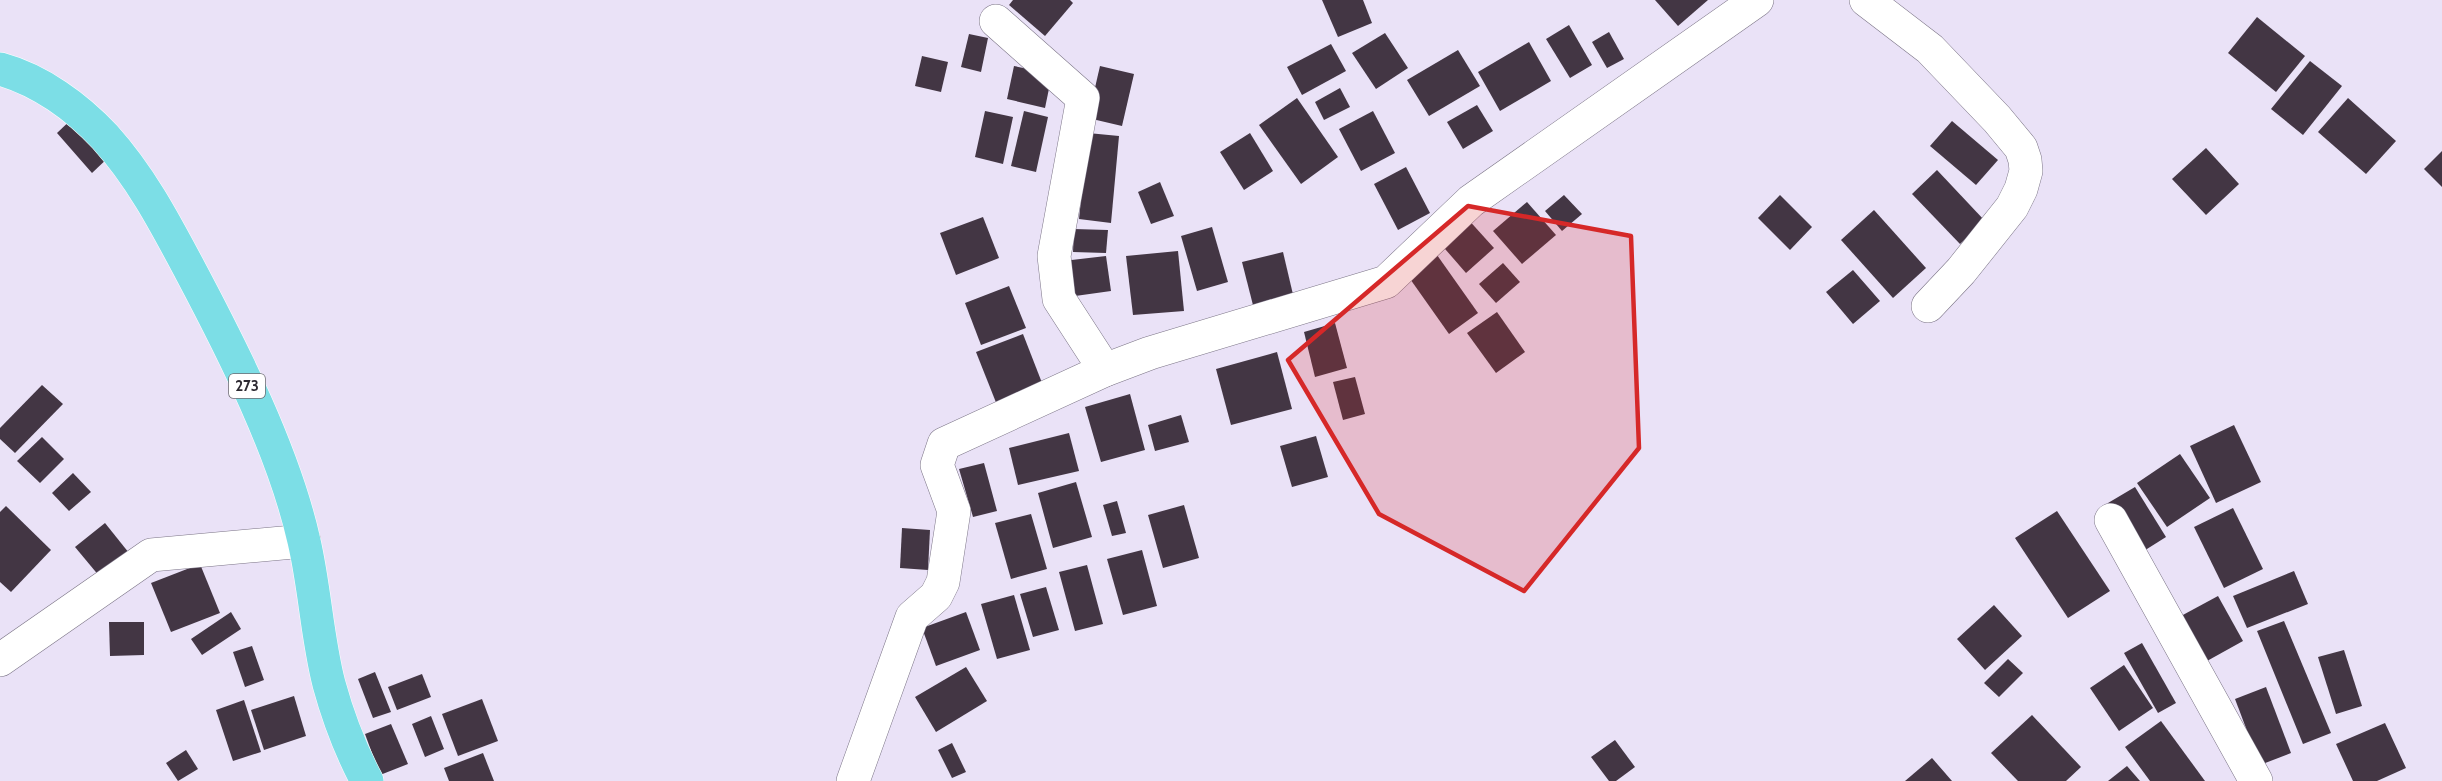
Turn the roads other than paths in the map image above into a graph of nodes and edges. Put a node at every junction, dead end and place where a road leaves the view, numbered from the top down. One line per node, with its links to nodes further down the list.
1 (1757, 0): 6 (street)
2 (1866, 0): 5 (street)
3 (996, 21): 6 (street)
4 (0, 69): 8 (main road, 273)
5 (1928, 306)
6 (1106, 370): 11 (street)
7 (2110, 520): 12 (street)
8 (304, 540): 9 (street); 10 (main road, 273)
9 (0, 660)
10 (367, 781)
11 (853, 781)
12 (2256, 781)

